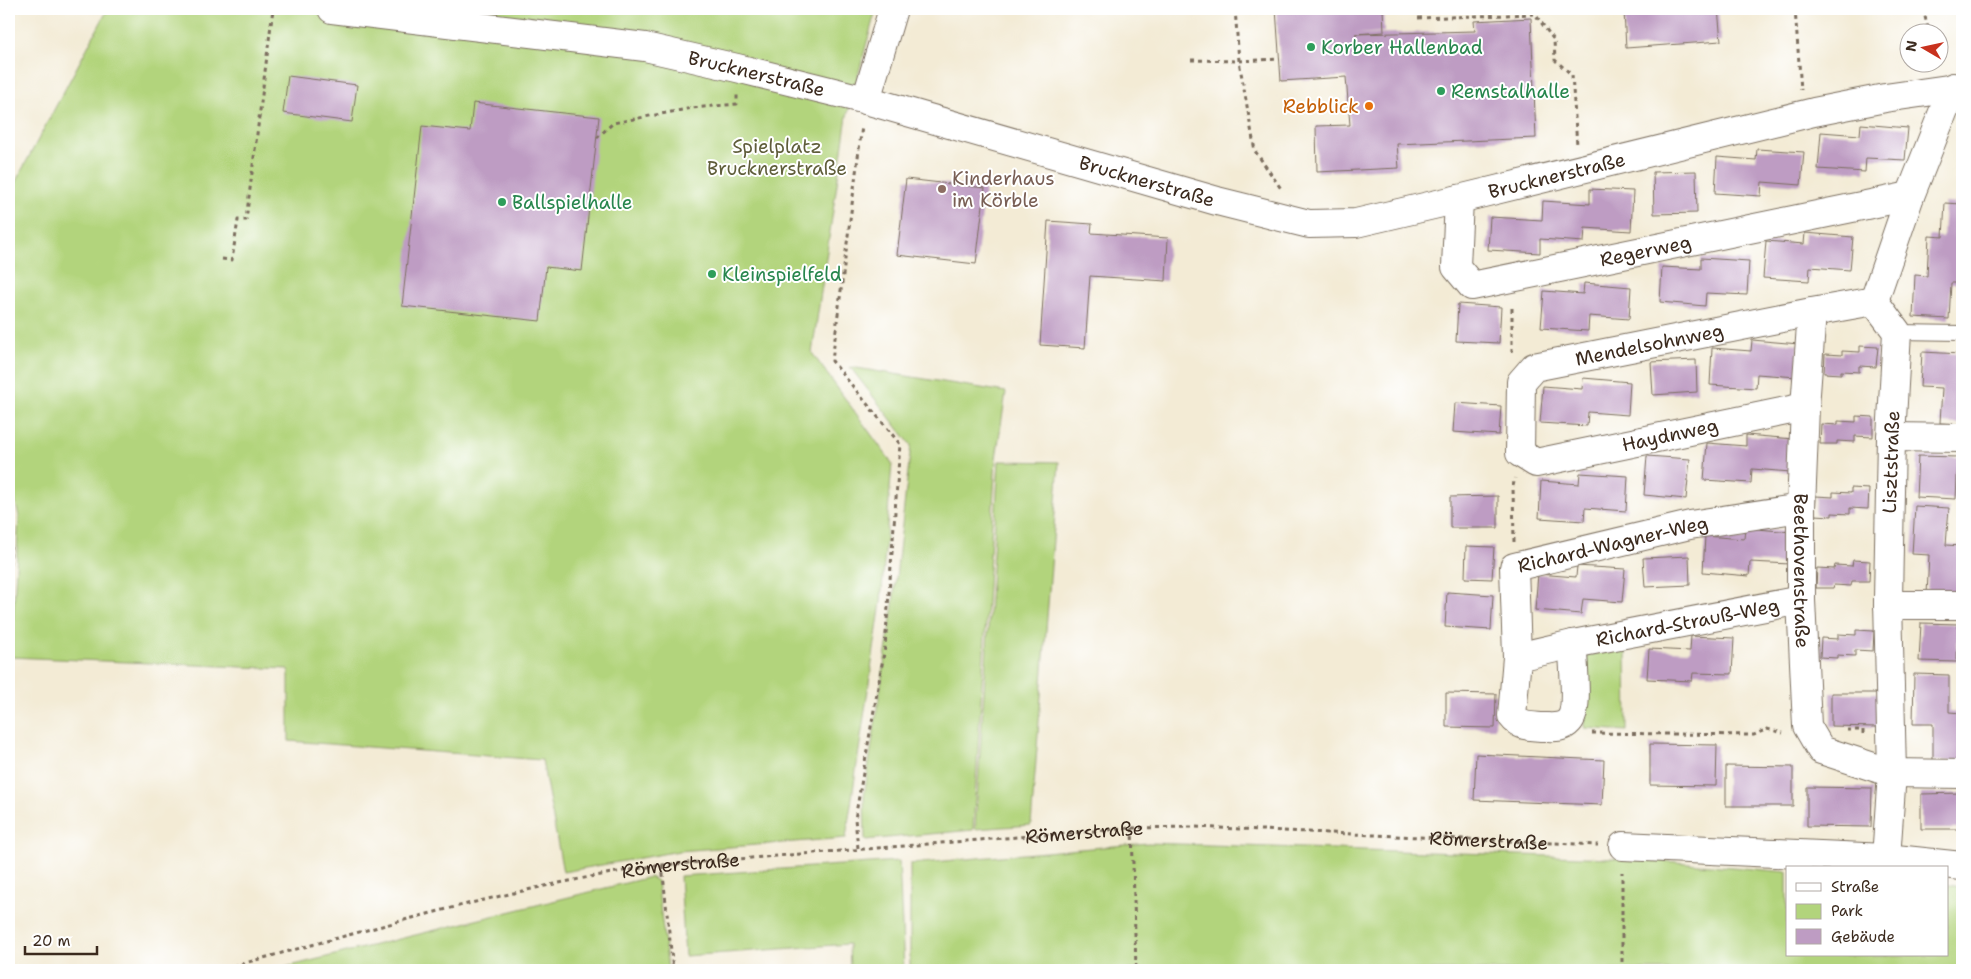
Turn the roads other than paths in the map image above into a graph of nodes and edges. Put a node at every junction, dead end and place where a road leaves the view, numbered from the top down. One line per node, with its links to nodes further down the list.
1 (332, 9): 4 (street, Brucknerstraße)
2 (893, 9): 4 (street)
3 (1958, 87): 5 (street); 6 (street, Brucknerstraße)
4 (866, 100): 6 (street, Brucknerstraße)
5 (1910, 196): 6 (street, Regerweg); 7 (street)
6 (1459, 200)
7 (1874, 301): 8 (street, Mendelsohnweg); 9 (street)
8 (1812, 312): 11 (street, Beethovenstraße); 14 (street, Mendelsohnweg)
9 (1898, 332): 10 (lane); 12 (street, Lisztstraße)
10 (1962, 333)
11 (1805, 407): 14 (street, Haydnweg); 15 (street, Beethovenstraße)
12 (1890, 437): 13 (street); 17 (street, Lisztstraße)
13 (1962, 438)
14 (1528, 458)
15 (1801, 508): 16 (street, Beethovenstraße); 20 (street, Richard-Wagner-Weg)
16 (1802, 600): 19 (street, Richard-Strauß-Weg); 21 (street, Beethovenstraße)
17 (1888, 605): 18 (street); 21 (street, Lisztstraße)
18 (1962, 606)
19 (1573, 644): 20 (street, Richard-Strauß-Weg); 20 (street, Richard-Strauß-Weg)
20 (1517, 657)
21 (1892, 773): 22 (street, Beethovenstraße); 24 (street, Lisztstraße)
22 (1962, 774)
23 (1623, 846): 24 (street)
24 (1886, 858): 25 (street)
25 (1962, 866)

